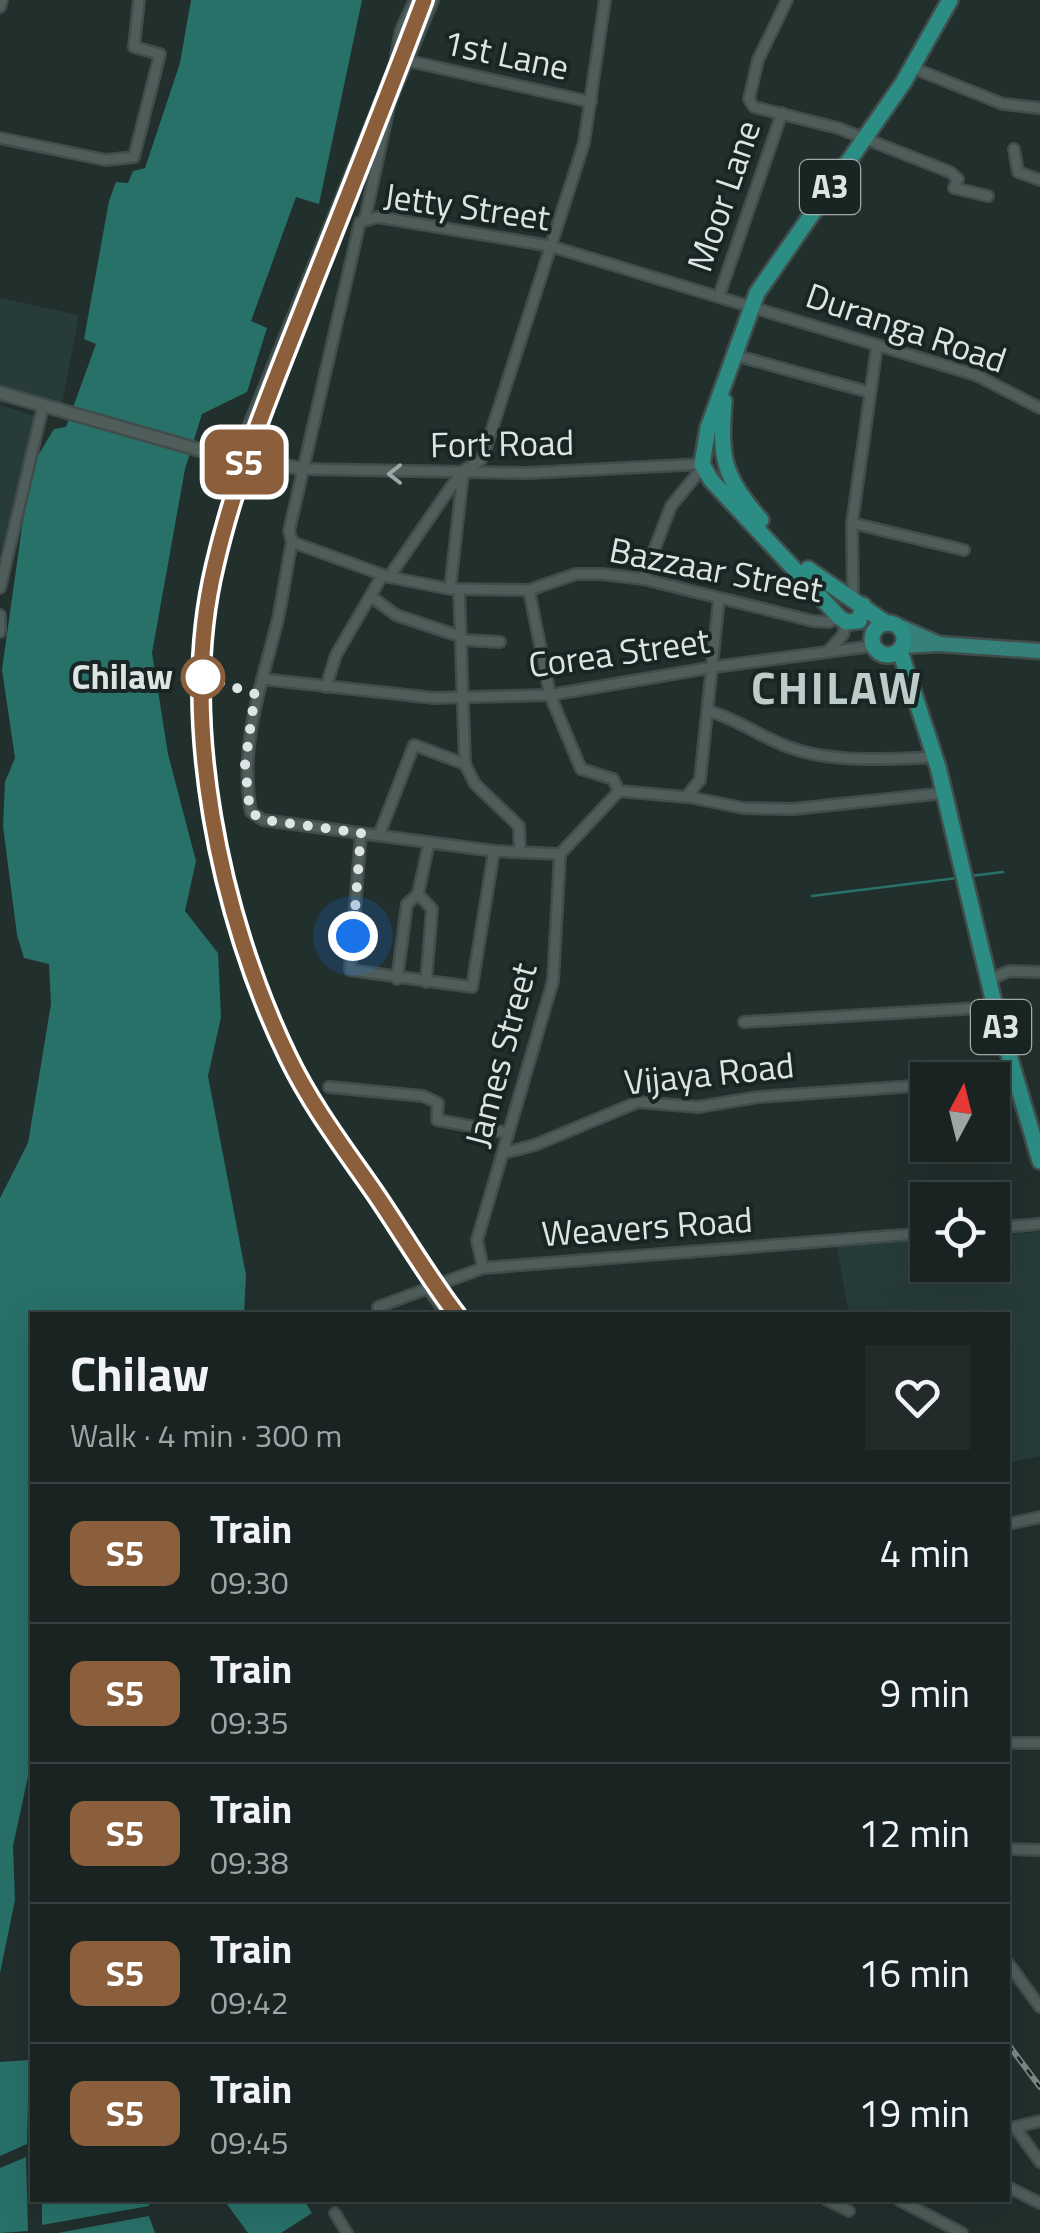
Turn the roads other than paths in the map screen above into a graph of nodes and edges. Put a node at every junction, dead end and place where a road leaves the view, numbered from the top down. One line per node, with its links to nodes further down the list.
1 (2, 0): 8 (street)
2 (139, 0): 14 (street)
3 (415, 0): 9 (street)
4 (433, 0): 9 (street, 1st Lane)
5 (604, 0): 11 (street)
6 (787, 0): 13 (street)
7 (950, 0): 10 (highway, A3)
8 (0, 8)
9 (404, 62): 11 (street, 1st Lane); 19 (street, 1st Lane); 30 (street)
10 (912, 68): 12 (street); 15 (highway, A3)
11 (591, 102): 20 (street)
12 (1040, 108)
13 (782, 113): 15 (street); 21 (street, Moor Lane)
14 (0, 138)
15 (864, 141): 18 (street); 22 (highway, A3)
16 (1014, 149): 17 (street)
17 (1040, 180)
18 (988, 196)
19 (365, 219): 20 (street, Jetty Street); 33 (street, Jetty Street)
20 (550, 246): 21 (street, Jetty Street); 34 (street)
21 (719, 296): 22 (street, Jetty Street)
22 (751, 306): 23 (street, Duranga Road); 24 (highway, A3)
23 (877, 346): 26 (street); 29 (street, Duranga Road)
24 (734, 355): 25 (highway, A3); 26 (street)
25 (726, 382): 31 (highway, A3); 32 (highway, A3)
26 (869, 392): 35 (street)
27 (0, 393): 28 (street)
28 (43, 406): 30 (street); 40 (street)
29 (1040, 408)
30 (236, 458): 33 (street)
31 (722, 460): 32 (highway); 45 (highway)
32 (702, 463): 34 (street, Fort Road); 39 (street); 47 (highway)
33 (303, 470): 34 (street, Fort Road, one-way to 33); 36 (street, Jetty Street)
34 (464, 471): 38 (street); 41 (street)
35 (852, 523): 37 (street); 45 (street)
36 (292, 542): 38 (street, Bazzaar Street); 57 (street, Jetty Street)
37 (964, 550)
38 (386, 576): 41 (street, Bazzaar Street); 43 (street)
39 (643, 579): 42 (street, Bazzaar Street); 44 (street, Bazzaar Street)
40 (0, 588)
41 (454, 589): 42 (street, Bazzaar Street); 50 (street)
42 (529, 590): 59 (street)
43 (372, 598): 50 (street); 58 (street)
44 (718, 599): 47 (street, Bazzaar Street); 56 (street)
45 (855, 600): 47 (highway); 47 (highway); 48 (highway)
46 (0, 615): 49 (street)
47 (843, 620): 55 (street)
48 (892, 624): 52 (main road); 53 (highway); 53 (highway)
49 (0, 632)
50 (461, 638): 51 (street); 60 (street)
51 (500, 642)
52 (939, 644): 53 (main road); 54 (main road)
53 (891, 650): 55 (street, Corea Street); 62 (highway, A3)
54 (1040, 650)
55 (827, 652): 56 (street, Corea Street)
56 (714, 667): 59 (street, Corea Street); 61 (street)
57 (262, 679): 58 (street, Corea Street); 67 (street, Jetty Street)
58 (326, 687): 60 (street, Corea Street)
59 (550, 696): 60 (street, Corea Street); 64 (street)
60 (466, 698): 63 (street)
61 (709, 712): 62 (street); 66 (street)
62 (935, 757): 65 (highway, A3)
63 (465, 764): 68 (street); 71 (street)
64 (619, 791): 66 (street); 72 (street)
65 (945, 793): 66 (street); 76 (highway, A3)
66 (686, 797)
67 (361, 833): 68 (street); 75 (street)
68 (379, 835): 69 (street)
69 (429, 843): 70 (street); 73 (street)
70 (494, 851): 71 (street); 77 (street)
71 (520, 851): 72 (street)
72 (560, 854): 84 (street, James Street)
73 (418, 894): 75 (street); 77 (street)
74 (1040, 972): 76 (street)
75 (397, 979): 77 (street)
76 (989, 980): 78 (highway, A3)
77 (426, 982)
78 (995, 1007): 79 (street); 80 (highway, A3)
79 (744, 1022)
80 (1014, 1073): 81 (street); 86 (highway, A3)
81 (1010, 1074)
82 (910, 1086): 85 (street, Vijaya Road)
83 (329, 1087): 84 (street)
84 (508, 1133): 85 (street, James Street)
85 (504, 1153): 90 (street, James Street)
86 (1040, 1161)
87 (1040, 1224): 88 (street)
88 (1010, 1226)
89 (910, 1234): 90 (street, Weavers Road)
90 (482, 1268): 91 (street, Weavers Road)
91 (429, 1290): 92 (street, Weavers Road); 93 (street)
92 (378, 1308)
93 (446, 1312)
94 (1040, 1517): 95 (street)
95 (1010, 1524)
96 (1040, 1743): 97 (street)
97 (1010, 1744)
98 (1010, 1849): 99 (street)
99 (1040, 1850)
100 (1010, 1966): 101 (street)
101 (1040, 2007)
102 (1040, 2121): 103 (street)
103 (1011, 2127): 104 (street)
104 (1040, 2162)
105 (1010, 2188): 108 (street)
106 (831, 2202): 109 (street)
107 (903, 2202): 112 (street)
108 (1040, 2203)
109 (849, 2211)
110 (334, 2213): 111 (street)
111 (347, 2233)
112 (962, 2233)

